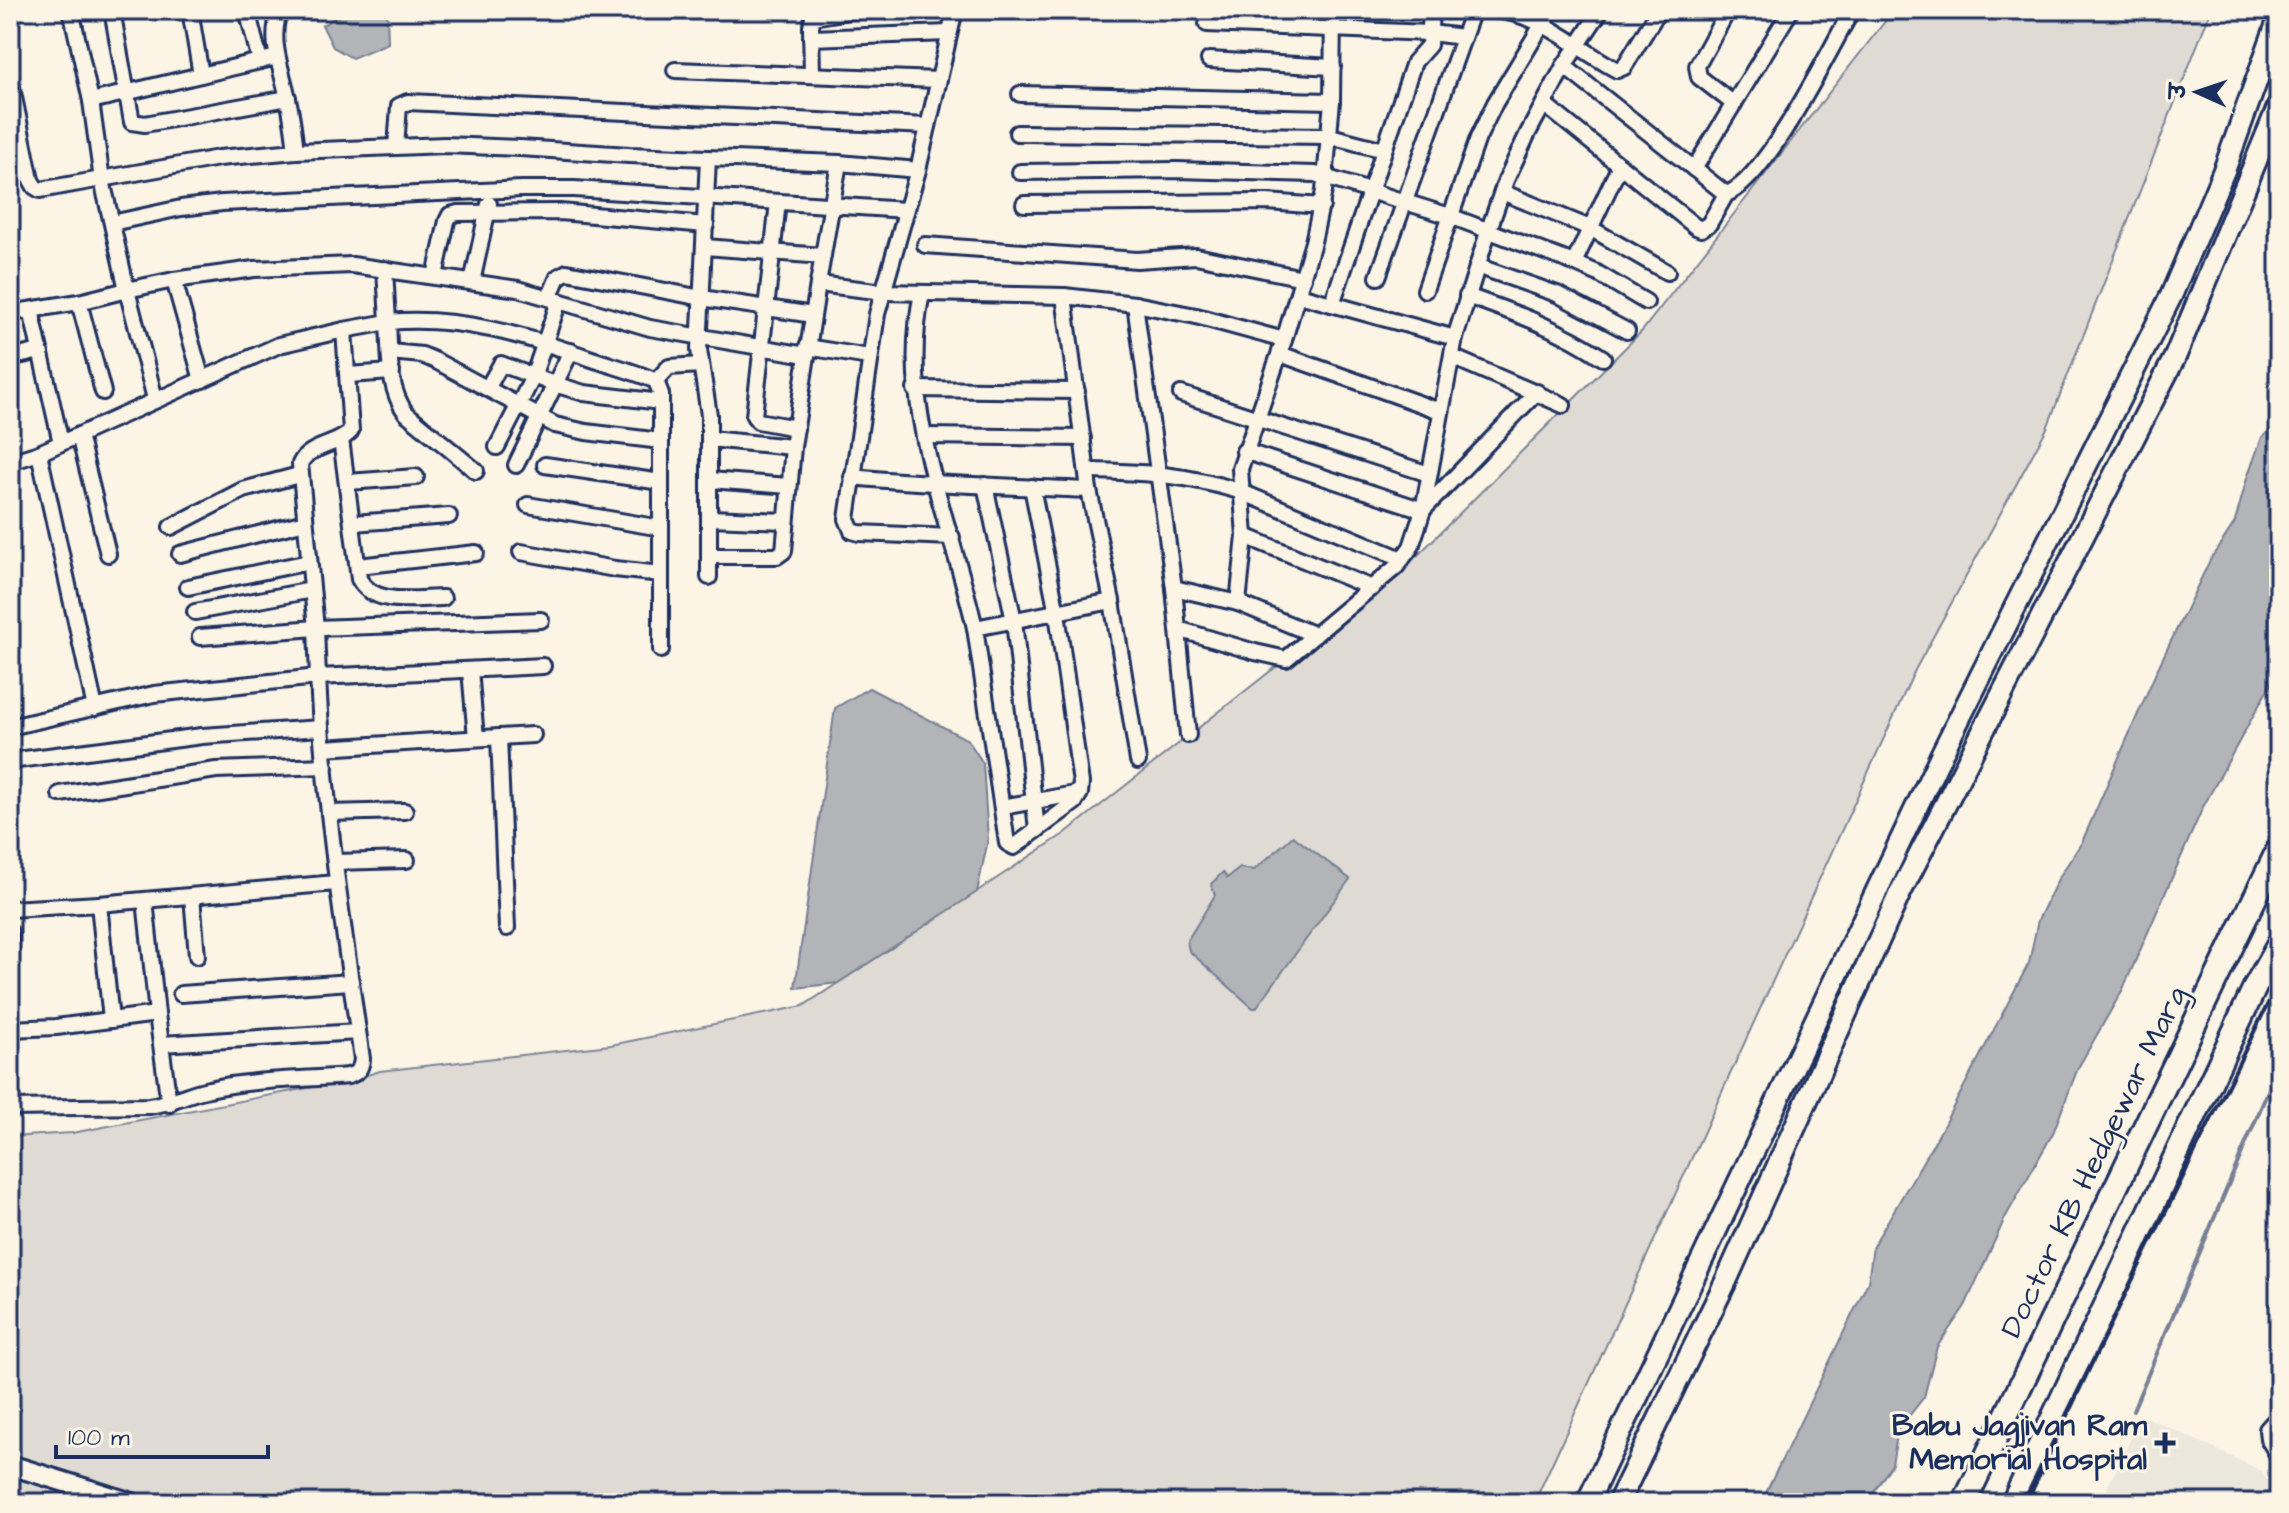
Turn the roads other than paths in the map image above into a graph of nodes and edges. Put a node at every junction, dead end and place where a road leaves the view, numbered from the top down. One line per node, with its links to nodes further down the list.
1 (71, 10): 40 (street)
2 (112, 10): 37 (street)
3 (190, 10): 33 (street)
4 (247, 10): 29 (street)
5 (280, 10): 27 (street)
6 (855, 10): 25 (street)
7 (955, 10): 22 (street)
8 (1333, 10): 21 (street)
9 (1431, 10): 23 (street)
10 (1473, 10): 24 (street)
11 (1494, 10): 20 (street)
12 (1551, 10): 20 (street)
13 (1601, 10): 26 (street)
14 (1659, 10): 26 (street)
15 (1728, 10): 43 (street)
16 (1791, 10): 43 (street)
17 (1849, 11): 62 (street)
18 (2279, 18): 259 (main road)
19 (1207, 24): 21 (street)
20 (1543, 24): 26 (street); 71 (street)
21 (1333, 29): 23 (street); 31 (street)
22 (949, 33): 25 (street); 36 (street)
23 (1430, 33): 24 (street); 49 (street)
24 (1463, 37): 67 (street)
25 (811, 38): 34 (street)
26 (1579, 44): 30 (street)
27 (277, 57): 29 (street); 39 (street)
28 (1209, 60): 31 (street)
29 (260, 61): 33 (street)
30 (1564, 66): 42 (street); 54 (street)
31 (1333, 67): 41 (street)
32 (675, 70): 34 (street)
33 (201, 75): 37 (street)
34 (812, 75): 36 (street)
35 (10, 78): 58 (street)
36 (938, 80): 45 (street)
37 (126, 92): 39 (street); 40 (street)
38 (1020, 94): 41 (street)
39 (288, 98): 50 (street)
40 (91, 101): 58 (street)
41 (1332, 101): 47 (street)
42 (1544, 104): 53 (street); 61 (street)
43 (1734, 104): 54 (street)
44 (2279, 105): 260 (main road)
45 (928, 126): 48 (street); 55 (street)
46 (1017, 133): 47 (street)
47 (1330, 136): 49 (street); 57 (street)
48 (396, 147): 50 (street); 51 (street)
49 (1384, 150): 60 (street)
50 (296, 151): 58 (street)
51 (708, 158): 52 (street); 63 (street)
52 (839, 163): 55 (street); 65 (street)
53 (1620, 165): 62 (street); 74 (street)
54 (1694, 169): 62 (street)
55 (918, 170): 69 (street)
56 (1020, 172): 57 (street)
57 (1324, 177): 60 (street); 68 (street)
58 (102, 180): 72 (street)
59 (491, 190): 63 (street); 70 (street); 72 (street)
60 (1370, 191): 67 (street); 102 (street)
61 (1502, 192): 74 (street); 75 (street)
62 (1726, 194)
63 (707, 199): 64 (street); 73 (street)
64 (778, 202): 65 (street); 78 (street)
65 (832, 204): 69 (street); 79 (street)
66 (1024, 204): 68 (street)
67 (1405, 204): 71 (street); 85 (street)
68 (1322, 206): 86 (street)
69 (906, 210): 92 (street)
70 (487, 212): 73 (street); 84 (street); 88 (street)
71 (1450, 216): 75 (street); 91 (street)
72 (112, 223): 90 (street)
73 (706, 225): 77 (street)
74 (1590, 228): 80 (street); 83 (street)
75 (1488, 232): 80 (street); 81 (street)
76 (925, 245): 86 (street)
77 (705, 247): 78 (street); 97 (street)
78 (772, 252): 79 (street); 103 (street)
79 (823, 256): 89 (street)
80 (1574, 263): 100 (street)
81 (1477, 266): 96 (street); 109 (street)
82 (385, 269): 84 (street); 87 (street); 107 (street)
83 (1667, 272)
84 (435, 276): 88 (street)
85 (1378, 277)
86 (1303, 278): 94 (street)
87 (174, 280): 90 (street); 127 (street)
88 (472, 282): 98 (street)
89 (818, 284): 92 (street); 106 (street)
90 (127, 290): 99 (street); 136 (street)
91 (1425, 290)
92 (892, 292): 93 (street); 119 (street)
93 (918, 293): 95 (street); 131 (street)
94 (1299, 295): 102 (street); 114 (street)
95 (1064, 296): 101 (street); 132 (street)
96 (1467, 296): 111 (street); 122 (street)
97 (702, 298): 98 (street); 103 (street); 110 (street)
98 (554, 299): 110 (street); 112 (street)
99 (79, 302): 104 (street); 133 (street)
100 (1646, 302)
101 (1135, 304): 114 (street); 160 (street)
102 (1332, 304): 111 (street)
103 (765, 308): 106 (street); 113 (street)
104 (31, 310): 105 (street); 115 (street)
105 (10, 313)
106 (813, 315): 117 (street)
107 (388, 322): 108 (street); 112 (street); 118 (street)
108 (344, 330): 125 (street); 127 (street)
109 (1627, 331)
110 (699, 337): 113 (street); 123 (street)
111 (1455, 338): 120 (street)
112 (546, 343): 116 (street); 126 (street)
113 (760, 347): 117 (street); 143 (street)
114 (1282, 347): 140 (street); 141 (street)
115 (40, 351): 121 (street); 150 (street)
116 (571, 351): 128 (street); 129 (street)
117 (807, 351): 119 (street); 143 (street)
118 (390, 352): 124 (street); 130 (street)
119 (869, 357): 164 (street)
120 (1452, 357): 134 (street); 140 (street)
121 (10, 358)
122 (1603, 358)
123 (701, 365): 128 (street); 148 (street)
124 (392, 372): 125 (street); 158 (street)
125 (348, 375): 147 (street)
126 (533, 377): 129 (street); 130 (street); 139 (street)
127 (202, 380): 136 (street)
128 (656, 381): 137 (street)
129 (554, 384): 137 (street); 142 (street)
130 (488, 387): 139 (street)
131 (915, 389): 132 (street); 145 (street)
132 (1077, 391): 146 (street)
133 (103, 392)
134 (1537, 392): 138 (street); 175 (street)
135 (1181, 394): 141 (street)
136 (155, 399): 144 (street)
137 (661, 402): 149 (street)
138 (1563, 405)
139 (519, 406): 142 (street); 151 (street)
140 (1440, 411): 161 (street)
141 (1256, 417): 153 (street); 161 (street)
142 (538, 418): 149 (street); 156 (street)
143 (796, 428): 152 (street)
144 (79, 435): 150 (street); 187 (street)
145 (924, 436): 146 (street); 168 (street)
146 (1083, 438): 159 (street)
147 (341, 439): 162 (street); 166 (street)
148 (709, 439): 152 (street); 165 (street)
149 (661, 441): 167 (street)
150 (61, 443): 154 (street)
151 (497, 447)
152 (793, 447): 170 (street)
153 (1244, 451): 173 (street); 175 (street)
154 (39, 453): 155 (street); 215 (street)
155 (10, 462)
156 (516, 465)
157 (545, 465): 167 (street)
158 (476, 471)
159 (1087, 471): 160 (street); 172 (street)
160 (1158, 472): 173 (street); 196 (street)
161 (1429, 474): 175 (street)
162 (299, 475): 179 (street); 181 (street)
163 (416, 477): 166 (street)
164 (852, 477): 168 (street); 184 (street)
165 (709, 480): 170 (street); 177 (street)
166 (348, 482): 180 (street)
167 (661, 482): 182 (street)
168 (936, 485): 169 (street); 184 (street)
169 (985, 485): 171 (street); 205 (street)
170 (789, 486): 178 (street)
171 (1032, 487): 172 (street); 203 (street)
172 (1089, 490): 200 (street)
173 (1239, 491): 183 (street); 190 (street)
174 (528, 505): 182 (street)
175 (1423, 510): 190 (street)
176 (449, 516): 180 (street)
177 (710, 518): 178 (street); 189 (street)
178 (786, 521): 189 (street)
179 (305, 522): 188 (street); 191 (street)
180 (353, 523): 192 (street)
181 (171, 527)
182 (661, 528): 193 (street)
183 (1245, 536): 197 (street); 201 (street)
184 (952, 537): 207 (street)
185 (521, 552): 193 (street)
186 (476, 553): 192 (street)
187 (108, 554)
188 (180, 554)
189 (710, 556): 194 (street)
190 (1402, 559): 197 (street)
191 (309, 562): 195 (street); 198 (street)
192 (358, 566): 199 (street)
193 (661, 574): 211 (street)
194 (709, 577)
195 (188, 587)
196 (1174, 588): 201 (street); 208 (street)
197 (1372, 588): 209 (street)
198 (312, 590): 202 (street); 206 (street)
199 (443, 598)
200 (1112, 601): 203 (street); 224 (street)
201 (1238, 603): 209 (street)
202 (195, 612)
203 (1057, 613): 205 (street); 226 (street)
204 (541, 620): 206 (street)
205 (1014, 621): 207 (street); 228 (street)
206 (316, 628): 210 (street); 214 (street)
207 (975, 628): 229 (street)
208 (1178, 629): 209 (street); 219 (street)
209 (1315, 635)
210 (200, 637)
211 (661, 650)
212 (543, 666): 213 (street)
213 (470, 670): 214 (street); 221 (street)
214 (318, 677): 215 (street); 217 (street)
215 (95, 708): 216 (street)
216 (10, 727)
217 (321, 728): 222 (street); 223 (street)
218 (533, 735): 220 (street)
219 (1188, 735)
220 (499, 737): 221 (street); 241 (street)
221 (476, 738): 222 (street)
222 (323, 748): 225 (street)
223 (10, 761)
224 (1138, 761)
225 (325, 766): 227 (street); 231 (street)
226 (1080, 793): 228 (street); 232 (street)
227 (60, 794)
228 (1034, 802): 229 (street); 232 (street)
229 (1002, 807): 232 (street)
230 (405, 811): 231 (street)
231 (329, 813): 235 (street)
232 (1037, 830)
233 (2279, 848): 261 (highway, Doctor KB Hedgewar Marg)
234 (407, 860): 235 (street)
235 (335, 862): 236 (street)
236 (336, 883): 237 (street); 246 (street)
237 (192, 896): 238 (street); 245 (street)
238 (145, 900): 239 (street); 248 (street)
239 (99, 904): 240 (street); 249 (street)
240 (10, 909)
241 (507, 928)
242 (10, 932): 244 (street)
243 (2279, 944): 262 (highway)
244 (10, 953)
245 (197, 956)
246 (351, 982): 247 (street); 251 (street)
247 (181, 994)
248 (157, 1014): 249 (street); 252 (street)
249 (111, 1020): 250 (street)
250 (10, 1029)
251 (358, 1032): 252 (street); 253 (street)
252 (161, 1044): 253 (street)
253 (169, 1104): 254 (street)
254 (10, 1108)
255 (2279, 1419): 256 (street)
256 (2279, 1453)
257 (10, 1465): 258 (street)
258 (132, 1503)
259 (1587, 1503)
260 (1618, 1503)
261 (1964, 1503)
262 (2013, 1503)

